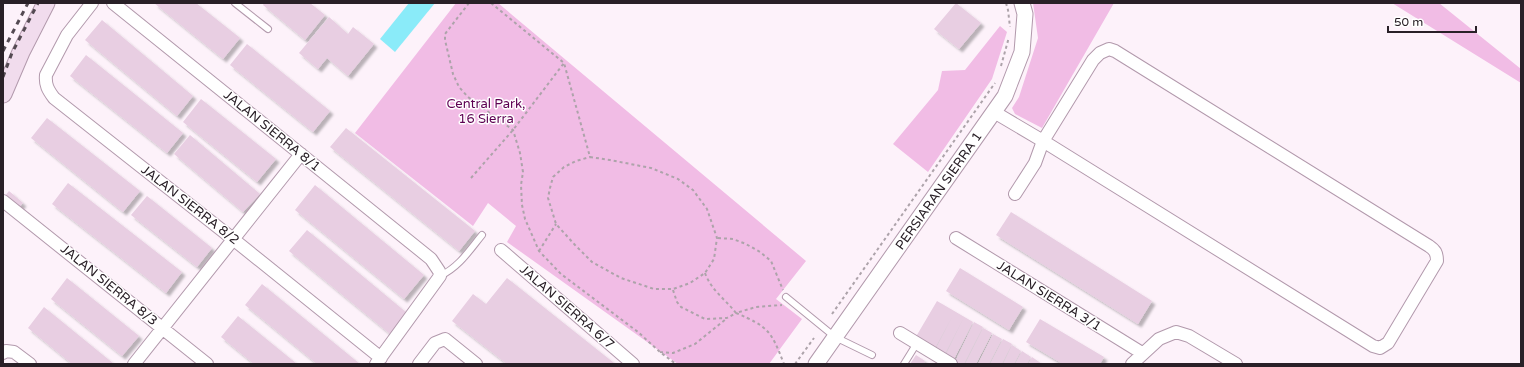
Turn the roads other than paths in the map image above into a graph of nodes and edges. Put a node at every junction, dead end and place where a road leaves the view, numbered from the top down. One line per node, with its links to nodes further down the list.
1 (46, 3): 7 (main road)
2 (92, 3): 15 (street, JALAN SIERRA 8/2)
3 (113, 3): 10 (street, JALAN SIERRA 8/1)
4 (236, 3): 6 (lane)
5 (1022, 3): 8 (street, PERSIARAN SIERRA 1)
6 (268, 29)
7 (3, 94)
8 (994, 112): 9 (street); 21 (street, PERSIARAN SIERRA 1)
9 (1043, 141): 9 (street); 11 (street)
10 (301, 154): 15 (street); 17 (street, JALAN SIERRA 8/1)
11 (1016, 194)
12 (7, 204): 19 (street, JALAN SIERRA 8/3)
13 (482, 235): 17 (lane)
14 (956, 238): 24 (street, JALAN SIERRA 3/1)
15 (233, 239): 19 (street); 26 (street, JALAN SIERRA 8/2)
16 (502, 250): 32 (street, JALAN SIERRA 6/7)
17 (440, 276): 26 (street)
18 (786, 297): 21 (lane)
19 (163, 328): 28 (street); 29 (street, JALAN SIERRA 8/3)
20 (900, 333): 22 (street)
21 (835, 337): 25 (lane); 33 (street, PERSIARAN SIERRA 1)
22 (917, 343): 34 (lane); 35 (street)
23 (9, 352): 27 (street)
24 (1142, 354): 36 (street); 37 (street)
25 (872, 355)
26 (378, 361)
27 (30, 364)
28 (134, 364)
29 (208, 364)
30 (419, 364): 31 (street)
31 (476, 364)
32 (633, 364)
33 (816, 364)
34 (904, 364)
35 (951, 364)
36 (1132, 364)
37 (1236, 364)

